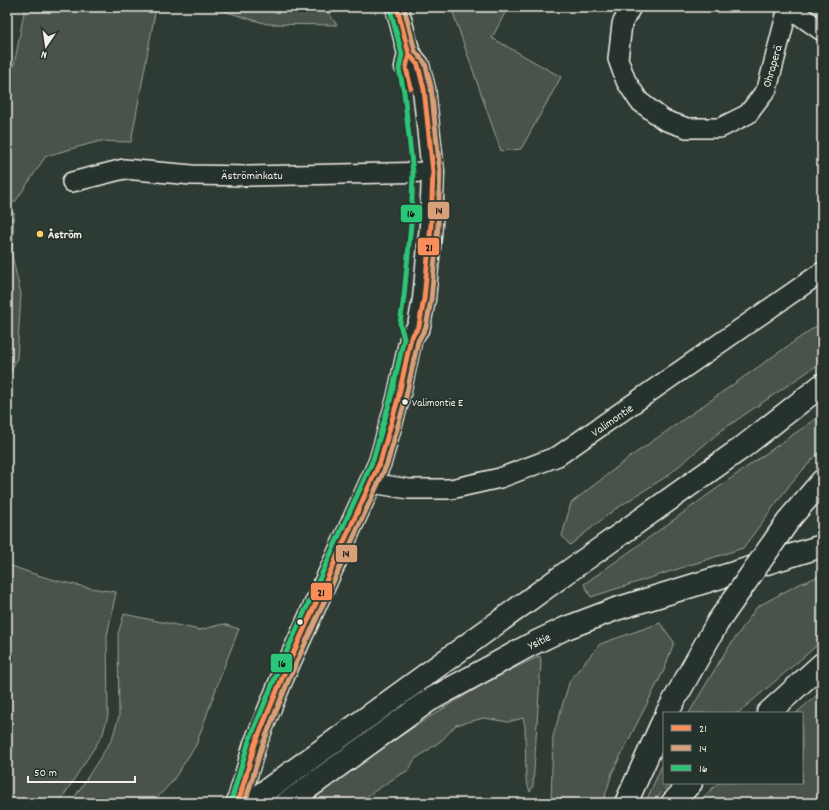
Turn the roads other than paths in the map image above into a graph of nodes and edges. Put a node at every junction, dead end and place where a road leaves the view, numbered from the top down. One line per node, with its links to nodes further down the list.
1 (397, 7): 5 (main road)
2 (631, 7): 3 (street, Ohraperä)
3 (788, 7): 4 (street)
4 (822, 31)
5 (427, 173): 6 (street, Äströminkatu); 10 (main road)
6 (72, 182)
7 (822, 272): 10 (street, Valimontie)
8 (822, 385): 18 (main road)
9 (822, 481): 13 (main road, bridge)
10 (371, 483): 17 (main road)
11 (822, 546): 19 (main road, Ysitie)
12 (822, 664): 14 (main road)
13 (669, 712)
14 (769, 712)
15 (663, 721): 20 (main road)
16 (690, 784): 21 (main road)
17 (238, 803)
18 (249, 803)
19 (287, 803)
20 (626, 803)
21 (672, 803)

